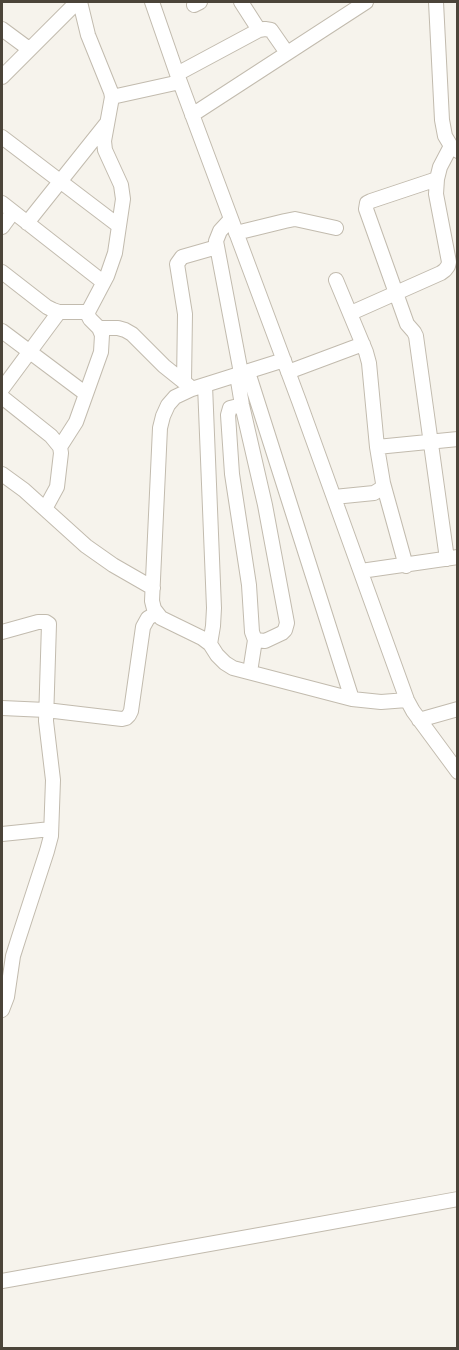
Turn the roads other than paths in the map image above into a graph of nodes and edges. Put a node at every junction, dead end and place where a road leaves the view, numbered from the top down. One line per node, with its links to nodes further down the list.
1 (78, 2): 8 (street); 12 (street)
2 (152, 2): 11 (street)
3 (241, 2): 7 (street)
4 (366, 2): 9 (street)
5 (436, 2): 16 (street)
6 (2, 29): 8 (street)
7 (259, 30): 9 (street); 11 (street)
8 (29, 49): 10 (street)
9 (287, 53): 13 (street)
10 (2, 77)
11 (179, 78): 12 (street); 13 (street)
12 (112, 97): 14 (street)
13 (192, 115): 21 (street)
14 (107, 123): 18 (street); 23 (street)
15 (2, 137): 18 (street)
16 (454, 149): 17 (street)
17 (437, 179): 31 (street); 31 (street)
18 (60, 181): 22 (street); 23 (street)
19 (2, 203): 20 (street)
20 (13, 212): 22 (street); 24 (street)
21 (231, 219): 26 (street); 27 (street)
22 (27, 223): 30 (street)
23 (119, 226): 30 (street)
24 (2, 228)
25 (336, 228): 26 (street)
26 (236, 233): 39 (street)
27 (217, 247): 40 (street); 41 (street)
28 (2, 272): 32 (street)
29 (336, 280): 34 (street)
30 (104, 282): 33 (street)
31 (396, 293): 34 (street); 47 (street)
32 (59, 312): 33 (street); 38 (street)
33 (88, 312): 35 (street)
34 (351, 313): 37 (street)
35 (99, 328): 41 (street); 43 (street)
36 (2, 330): 38 (street)
37 (363, 344): 39 (street); 49 (street)
38 (29, 352): 42 (street); 43 (street)
39 (286, 366): 40 (street); 52 (street)
40 (242, 373): 41 (street); 45 (street); 63 (street)
41 (194, 385): 57 (street); 61 (street)
42 (2, 388)
43 (86, 394): 48 (street)
44 (2, 397): 48 (street)
45 (242, 405): 60 (street); 60 (street)
46 (458, 439): 47 (street)
47 (430, 442): 49 (street); 54 (street)
48 (60, 447): 53 (street)
49 (377, 447): 51 (street)
50 (2, 474): 53 (street)
51 (384, 483): 52 (street); 55 (street)
52 (334, 497): 56 (street)
53 (45, 509): 57 (street)
54 (455, 558): 55 (street)
55 (406, 566): 56 (street)
56 (361, 571): 64 (street)
57 (153, 588): 58 (street)
58 (157, 613): 61 (street); 67 (street)
59 (2, 632): 67 (street)
60 (255, 640): 62 (street)
61 (210, 644): 62 (street)
62 (250, 672): 63 (street)
63 (352, 699): 64 (street)
64 (407, 700): 68 (street)
65 (2, 708): 67 (street)
66 (458, 709): 68 (street)
67 (46, 710): 70 (street)
68 (419, 720): 69 (street)
69 (458, 772)
70 (51, 830): 71 (street); 72 (street)
71 (2, 834)
72 (8, 953): 73 (street)
73 (2, 1010)
74 (458, 1199): 75 (street)
75 (2, 1281)

